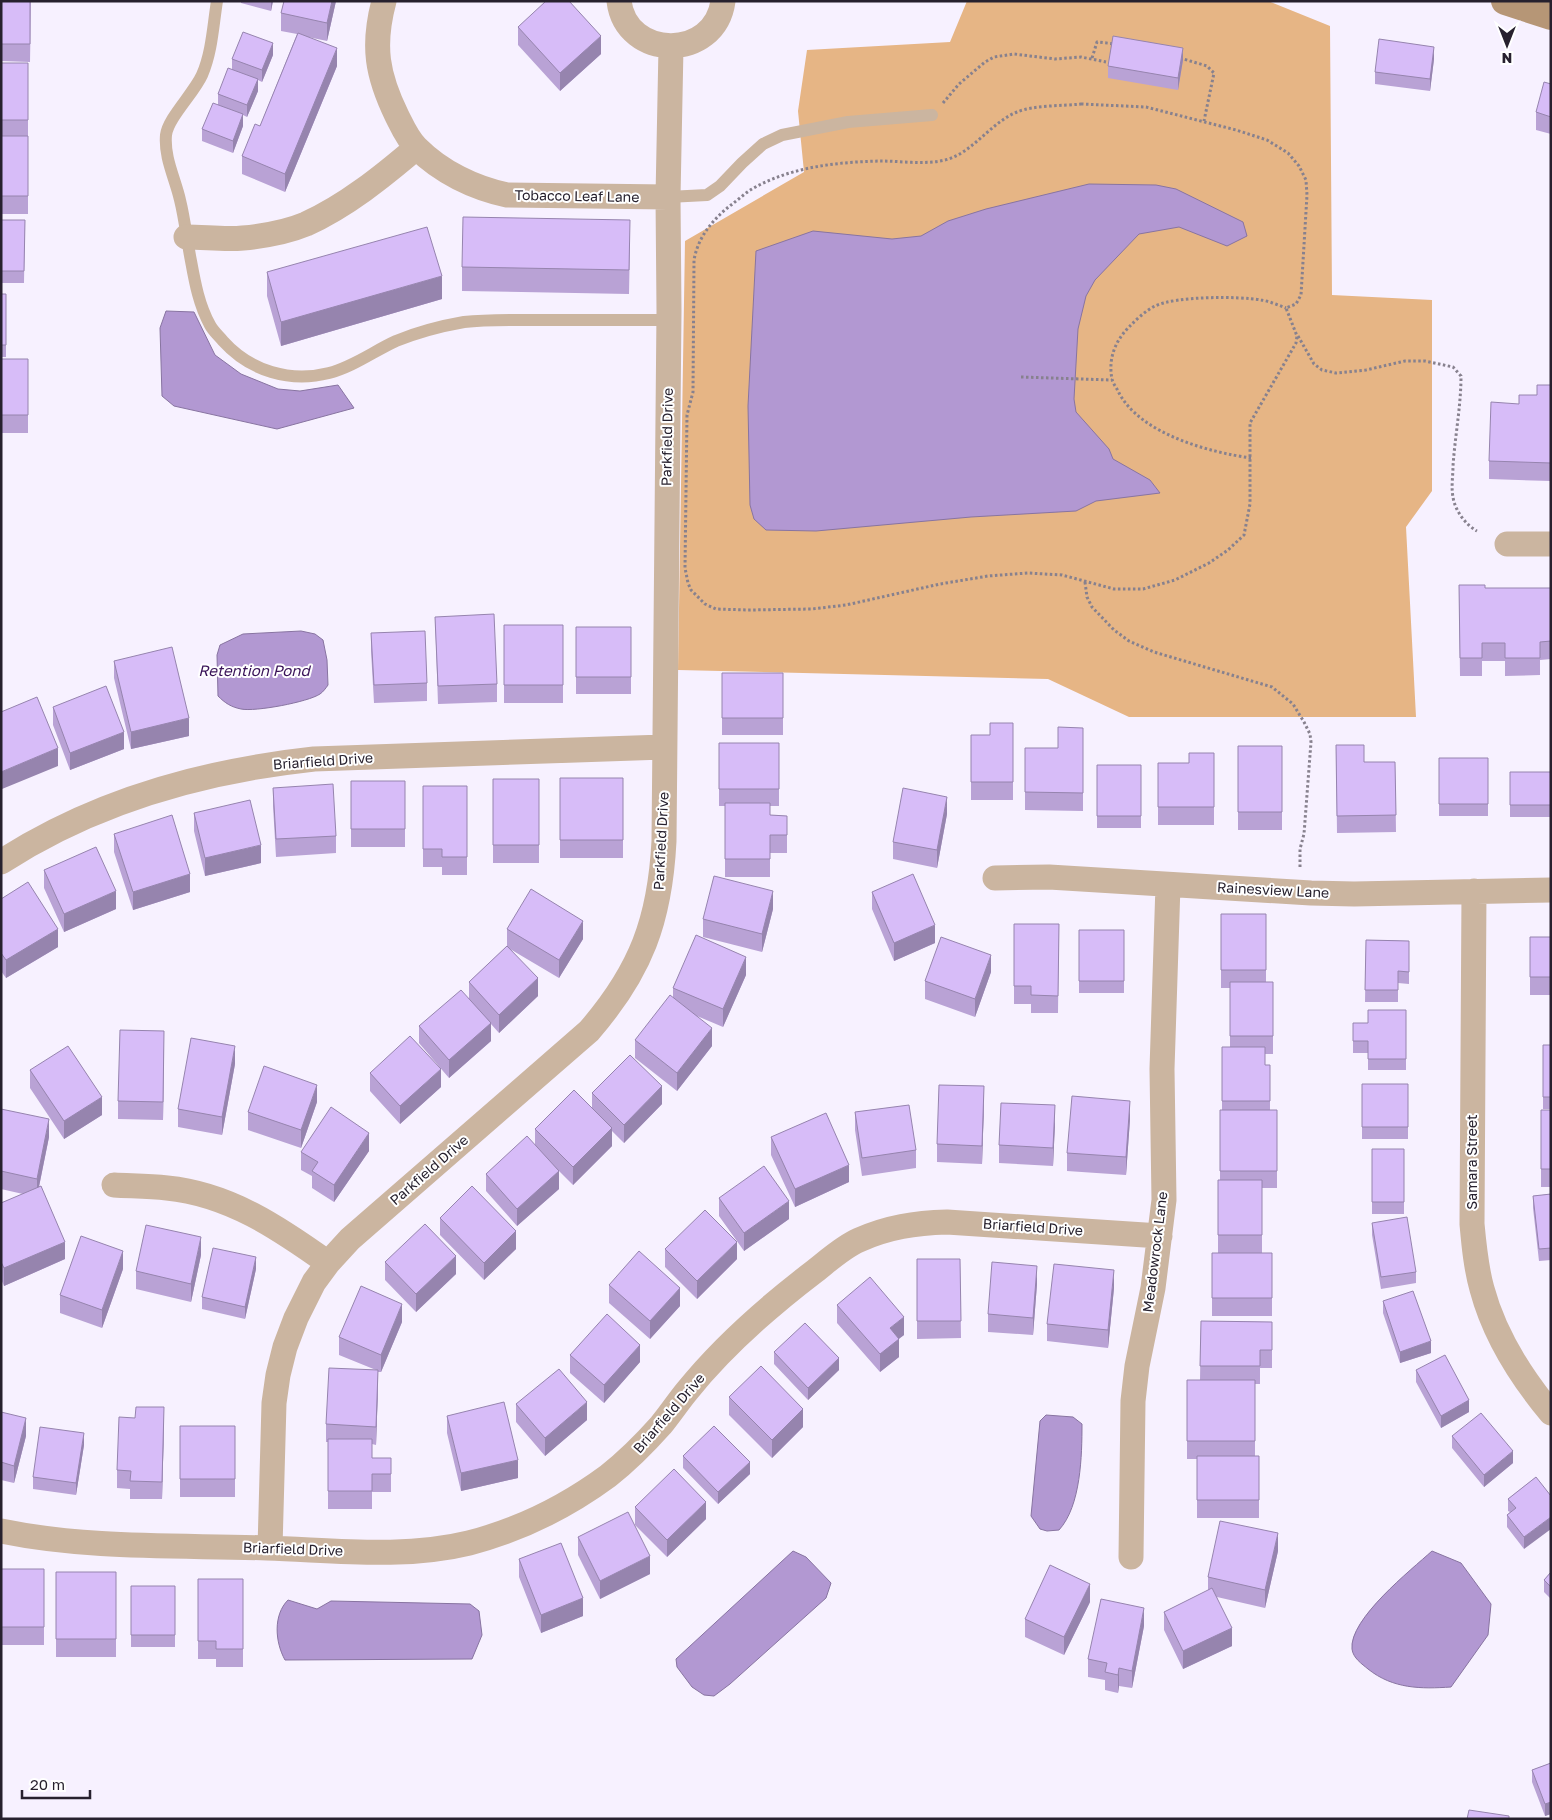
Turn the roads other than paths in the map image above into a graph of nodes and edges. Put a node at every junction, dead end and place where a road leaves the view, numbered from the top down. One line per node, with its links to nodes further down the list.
1 (216, 1): 11 (lane)
2 (384, 1): 9 (street, Tobacco Leaf Lane)
3 (619, 1): 7 (street)
4 (723, 1): 7 (street)
5 (1505, 1): 6 (main road)
6 (1551, 16)
7 (671, 47): 10 (street, Parkfield Drive)
8 (932, 115): 10 (lane)
9 (416, 148): 10 (street, Tobacco Leaf Lane); 11 (street)
10 (668, 197): 12 (street, Parkfield Drive)
11 (186, 237): 12 (lane)
12 (668, 320): 15 (street, Parkfield Drive)
13 (1507, 544): 14 (street)
14 (1551, 544)
15 (664, 748): 16 (street, Briarfield Drive); 23 (street, Parkfield Drive)
16 (1, 862)
17 (995, 878): 18 (street, Rainesview Lane)
18 (1168, 885): 20 (street, Rainesview Lane); 22 (street, Meadowrock Lane)
19 (1551, 890): 20 (street, Rainesview Lane)
20 (1474, 891): 24 (street, Samara Street)
21 (114, 1186): 23 (street)
22 (1160, 1236): 26 (street, Briarfield Drive); 27 (street, Meadowrock Lane)
23 (328, 1263): 26 (street, Parkfield Drive)
24 (1551, 1413)
25 (1, 1531): 26 (street, Briarfield Drive)
26 (270, 1548)
27 (1131, 1557)

